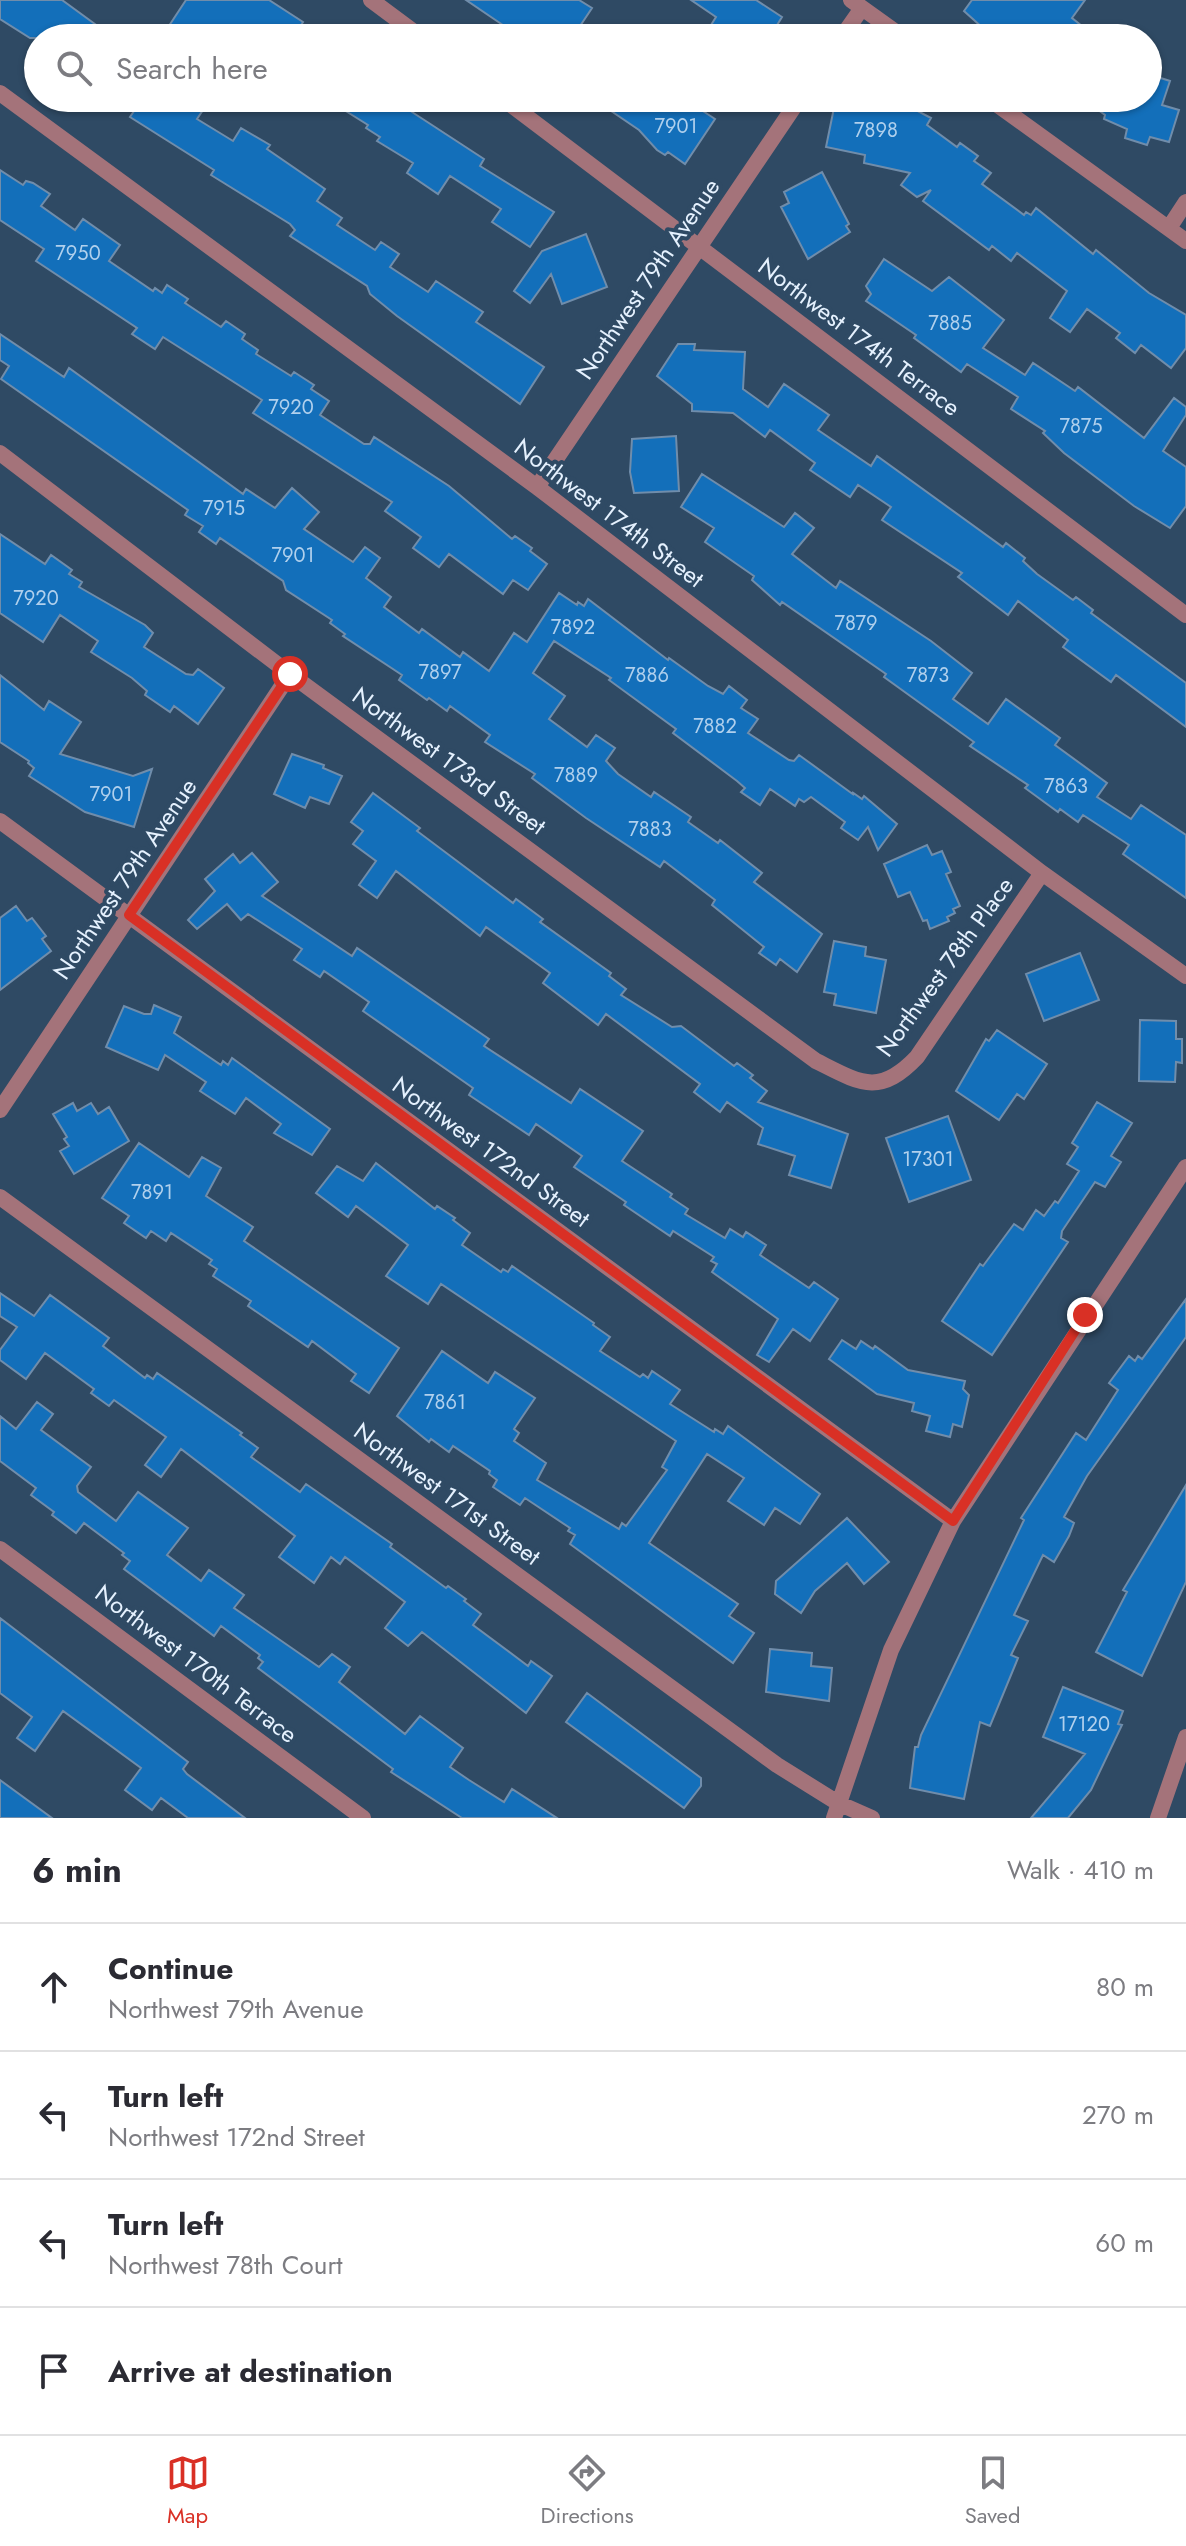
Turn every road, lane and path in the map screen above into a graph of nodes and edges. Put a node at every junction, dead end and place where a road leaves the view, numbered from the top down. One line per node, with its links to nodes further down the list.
1 (371, 0): 3 (street)
2 (856, 4): 4 (street); 5 (street)
3 (403, 24)
4 (847, 24)
5 (884, 24)
6 (0, 93): 7 (street, Northwest 174th Street)
7 (24, 111)
8 (26, 112): 17 (street, Northwest 174th Street)
9 (521, 112): 15 (street, Northwest 174th Terrace)
10 (790, 112): 15 (street, Northwest 79th Avenue)
11 (1007, 112): 13 (street)
12 (1186, 202): 13 (street)
13 (1169, 228): 14 (street)
14 (1186, 241)
15 (698, 245): 17 (street, Northwest 79th Avenue); 18 (street, Northwest 174th Terrace)
16 (0, 453): 19 (street, Northwest 173rd Street)
17 (537, 487): 21 (street, Northwest 174th Street)
18 (1186, 615)
19 (290, 674): 22 (street, Northwest 79th Avenue); 24 (street, Northwest 173rd Street)
20 (0, 821): 22 (street, Northwest 172nd Street)
21 (1042, 873): 23 (street, Northwest 174th Street); 24 (street, Northwest 78th Place)
22 (129, 915): 25 (street, Northwest 79th Avenue); 28 (street, Northwest 172nd Street)
23 (1186, 976)
24 (882, 1083)
25 (0, 1110)
26 (1186, 1167): 28 (street)
27 (0, 1197): 31 (street, Northwest 171st Street)
28 (953, 1521): 31 (street)
29 (0, 1549): 32 (street, Northwest 170th Terrace)
30 (1186, 1737): 34 (street)
31 (836, 1810): 33 (street, Northwest 171st Street)
32 (363, 1818)
33 (872, 1818)
34 (1158, 1818)

